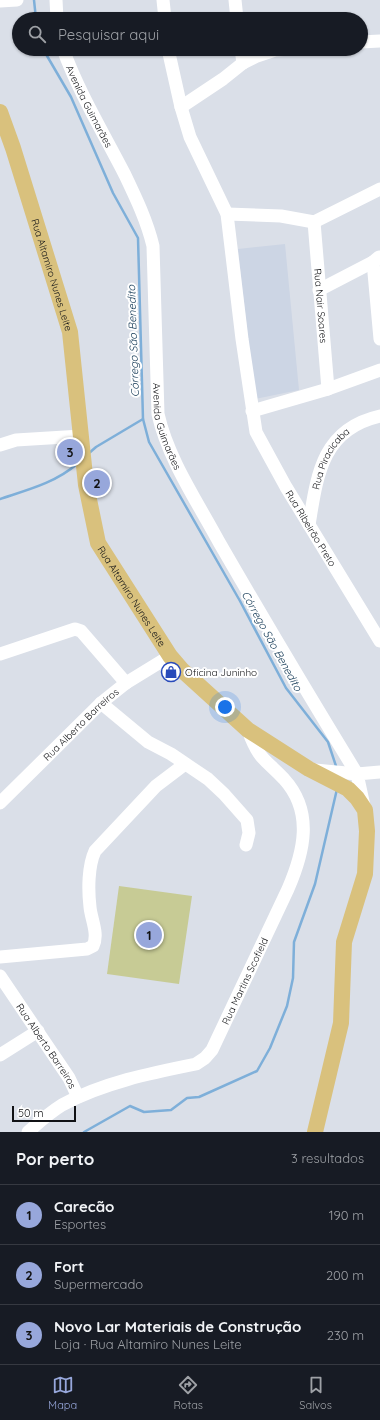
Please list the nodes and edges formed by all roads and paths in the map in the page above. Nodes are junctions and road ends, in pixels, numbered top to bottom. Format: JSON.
{"nodes":[{"id":1,"x":17,"y":0,"type":"edge"},
{"id":2,"x":56,"y":0,"type":"edge"},
{"id":3,"x":163,"y":0,"type":"edge"},
{"id":4,"x":235,"y":0,"type":"edge"},
{"id":5,"x":0,"y":1,"type":"edge"},
{"id":6,"x":57,"y":12,"type":"edge"},
{"id":7,"x":164,"y":12,"type":"edge"},
{"id":8,"x":236,"y":12,"type":"edge"},
{"id":9,"x":380,"y":41,"type":"edge"},
{"id":10,"x":368,"y":42,"type":"edge"},
{"id":11,"x":66,"y":56,"type":"edge"},
{"id":12,"x":170,"y":56,"type":"edge"},
{"id":13,"x":242,"y":56,"type":"edge"},
{"id":14,"x":257,"y":56,"type":"edge"},
{"id":15,"x":243,"y":63,"type":"junction"},
{"id":16,"x":181,"y":107,"type":"junction"},
{"id":17,"x":0,"y":112,"type":"edge"},
{"id":18,"x":380,"y":189,"type":"edge"},
{"id":19,"x":227,"y":214,"type":"junction"},
{"id":20,"x":314,"y":222,"type":"junction"},
{"id":21,"x":377,"y":259,"type":"edge"},
{"id":22,"x":319,"y":290,"type":"junction"},
{"id":23,"x":380,"y":339,"type":"edge"},
{"id":24,"x":380,"y":370,"type":"edge"},
{"id":25,"x":328,"y":388,"type":"junction"},
{"id":26,"x":252,"y":411,"type":"junction"},
{"id":27,"x":380,"y":416,"type":"edge"},
{"id":28,"x":0,"y":445,"type":"edge"},
{"id":29,"x":82,"y":450,"type":"junction"},
{"id":30,"x":309,"y":525,"type":"junction"},
{"id":31,"x":380,"y":641,"type":"edge"},
{"id":32,"x":0,"y":654,"type":"edge"},
{"id":33,"x":170,"y":656,"type":"junction"},
{"id":34,"x":126,"y":683,"type":"junction"},
{"id":35,"x":101,"y":703,"type":"junction"},
{"id":36,"x":248,"y":730,"type":"junction"},
{"id":37,"x":185,"y":764,"type":"junction"},
{"id":38,"x":380,"y":772,"type":"edge"},
{"id":39,"x":346,"y":779,"type":"junction"},
{"id":40,"x":0,"y":803,"type":"edge"},
{"id":41,"x":246,"y":845,"type":"dead end"},
{"id":42,"x":0,"y":957,"type":"edge"},
{"id":43,"x":0,"y":976,"type":"edge"},
{"id":44,"x":38,"y":1031,"type":"junction"},
{"id":45,"x":0,"y":1055,"type":"edge"},
{"id":46,"x":78,"y":1097,"type":"junction"},
{"id":47,"x":28,"y":1132,"type":"edge"},
{"id":48,"x":315,"y":1132,"type":"edge"}],
"edges":[{"from":1,"to":5,"type":"street"},
{"from":2,"to":6,"type":"street"},
{"from":3,"to":7,"type":"street"},
{"from":4,"to":8,"type":"street"},
{"from":9,"to":10,"type":"street"},
{"from":11,"to":39,"type":"street","name":"Avenida Guimarães"},
{"from":12,"to":16,"type":"street","name":"Rua Ribeirão Preto"},
{"from":13,"to":15,"type":"street"},
{"from":14,"to":15,"type":"street"},
{"from":15,"to":16,"type":"street"},
{"from":16,"to":19,"type":"street","name":"Rua Ribeirão Preto"},
{"from":17,"to":29,"type":"main road","name":"Rua Altamiro Nunes Leite"},
{"from":18,"to":20,"type":"street"},
{"from":19,"to":20,"type":"street"},
{"from":19,"to":26,"type":"street","name":"Rua Ribeirão Preto"},
{"from":20,"to":22,"type":"street","name":"Rua Nair Soares"},
{"from":21,"to":22,"type":"street"},
{"from":21,"to":23,"type":"street"},
{"from":22,"to":25,"type":"street","name":"Rua Nair Soares"},
{"from":24,"to":25,"type":"street"},
{"from":25,"to":26,"type":"street"},
{"from":26,"to":30,"type":"street","name":"Rua Ribeirão Preto"},
{"from":27,"to":30,"type":"street","name":"Rua Piracicaba"},
{"from":28,"to":29,"type":"street"},
{"from":29,"to":33,"type":"main road","name":"Rua Altamiro Nunes Leite"},
{"from":30,"to":31,"type":"street","name":"Rua Ribeirão Preto"},
{"from":32,"to":34,"type":"street"},
{"from":33,"to":34,"type":"street","name":"Rua Alberto Barreiros"},
{"from":33,"to":36,"type":"main road","name":"Rua Altamiro Nunes Leite"},
{"from":34,"to":35,"type":"street","name":"Rua Alberto Barreiros"},
{"from":35,"to":37,"type":"street"},
{"from":35,"to":40,"type":"street","name":"Rua Alberto Barreiros"},
{"from":36,"to":39,"type":"main road","name":"Rua Altamiro Nunes Leite"},
{"from":36,"to":46,"type":"street","name":"Rua Martins Scofield"},
{"from":37,"to":41,"type":"street"},
{"from":37,"to":42,"type":"street"},
{"from":38,"to":39,"type":"street"},
{"from":39,"to":48,"type":"main road","name":"Rua Altamiro Nunes Leite"},
{"from":43,"to":44,"type":"street","name":"Rua Alberto Barreiros"},
{"from":44,"to":45,"type":"street"},
{"from":44,"to":46,"type":"street","name":"Rua Alberto Barreiros"},
{"from":46,"to":47,"type":"street","name":"Rua Martins Scofield"}]}
